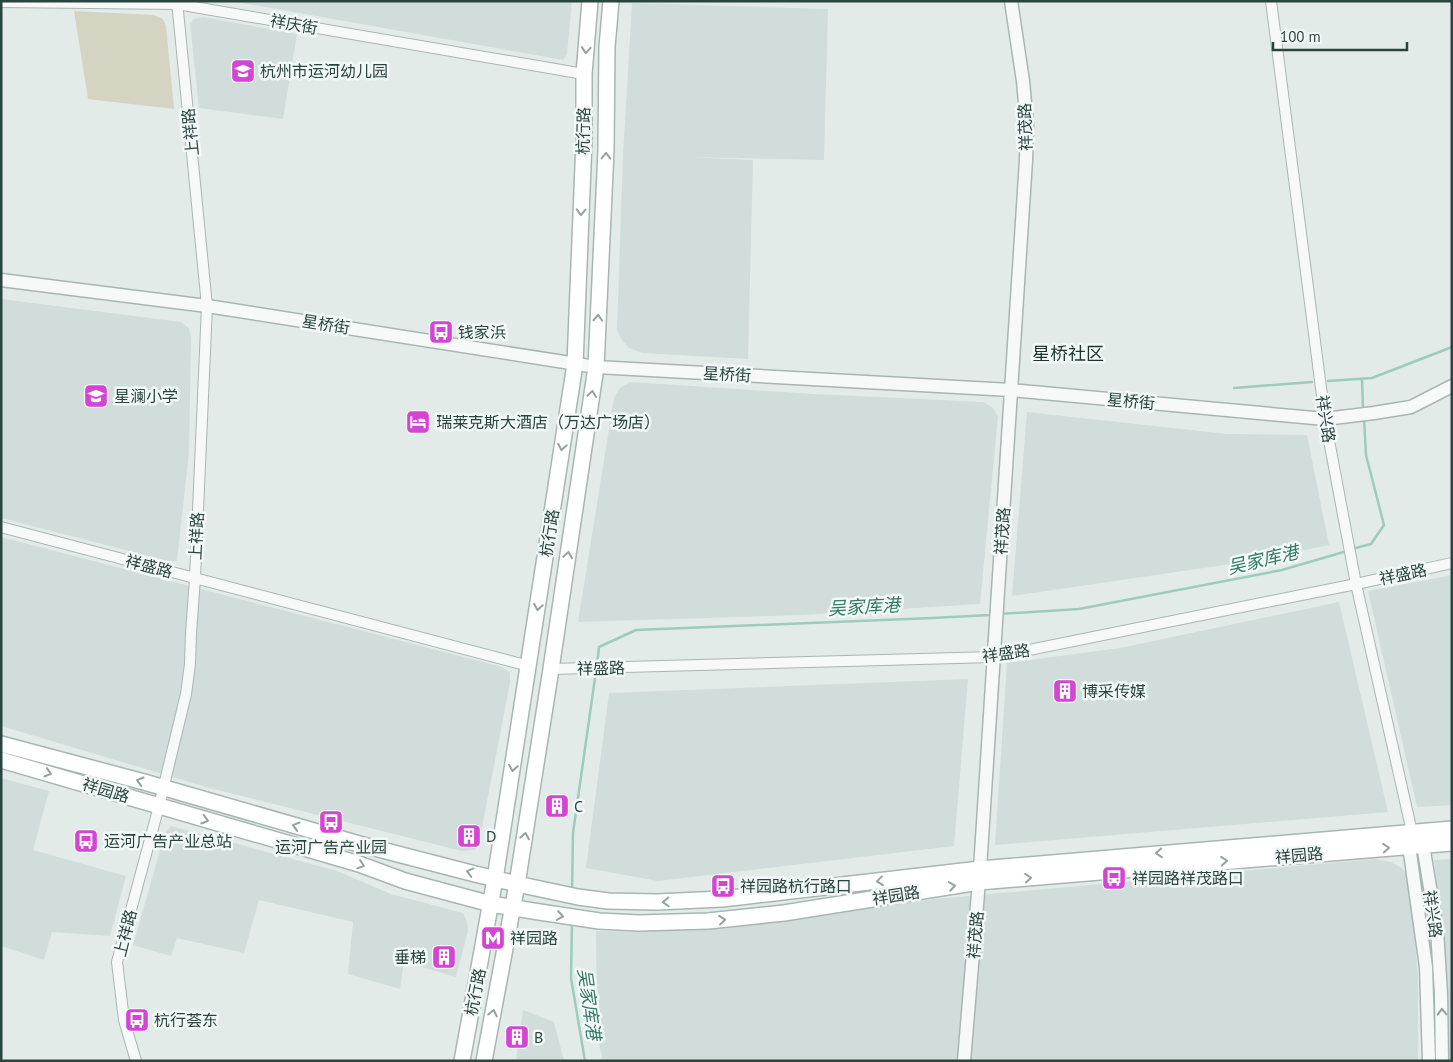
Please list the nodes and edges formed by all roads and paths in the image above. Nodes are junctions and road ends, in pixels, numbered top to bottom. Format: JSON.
{"nodes":[{"id":1,"x":590,"y":1,"type":"edge"},
{"id":2,"x":611,"y":1,"type":"edge"},
{"id":3,"x":1011,"y":1,"type":"edge"},
{"id":4,"x":1271,"y":1,"type":"edge"},
{"id":5,"x":1,"y":2,"type":"edge"},
{"id":6,"x":177,"y":3,"type":"edge"},
{"id":7,"x":584,"y":74,"type":"junction"},
{"id":8,"x":1,"y":280,"type":"edge"},
{"id":9,"x":207,"y":306,"type":"junction"},
{"id":10,"x":575,"y":364,"type":"junction"},
{"id":11,"x":596,"y":367,"type":"junction"},
{"id":12,"x":1452,"y":386,"type":"edge"},
{"id":13,"x":1011,"y":390,"type":"junction"},
{"id":14,"x":1325,"y":419,"type":"junction"},
{"id":15,"x":1,"y":527,"type":"edge"},
{"id":16,"x":1452,"y":563,"type":"edge"},
{"id":17,"x":194,"y":578,"type":"junction"},
{"id":18,"x":1356,"y":584,"type":"junction"},
{"id":19,"x":994,"y":657,"type":"junction"},
{"id":20,"x":529,"y":666,"type":"junction"},
{"id":21,"x":551,"y":669,"type":"junction"},
{"id":22,"x":1,"y":744,"type":"edge"},
{"id":23,"x":1,"y":760,"type":"edge"},
{"id":24,"x":163,"y":788,"type":"junction"},
{"id":25,"x":158,"y":806,"type":"junction"},
{"id":26,"x":1452,"y":829,"type":"edge"},
{"id":27,"x":1415,"y":841,"type":"junction"},
{"id":28,"x":1452,"y":843,"type":"edge"},
{"id":29,"x":980,"y":875,"type":"junction"},
{"id":30,"x":495,"y":879,"type":"junction"},
{"id":31,"x":517,"y":884,"type":"junction"},
{"id":32,"x":491,"y":904,"type":"junction"},
{"id":33,"x":512,"y":908,"type":"junction"},
{"id":34,"x":136,"y":1061,"type":"edge"},
{"id":35,"x":462,"y":1061,"type":"edge"},
{"id":36,"x":484,"y":1061,"type":"edge"},
{"id":37,"x":964,"y":1061,"type":"edge"},
{"id":38,"x":1429,"y":1061,"type":"edge"},
{"id":39,"x":1442,"y":1061,"type":"edge"}],
"edges":[{"from":1,"to":7,"type":"main road","name":"杭行路","one_way":true},
{"from":11,"to":2,"type":"main road","name":"杭行路","one_way":true},
{"from":3,"to":13,"type":"street","name":"祥茂路"},
{"from":4,"to":14,"type":"street","name":"祥兴路"},
{"from":5,"to":6,"type":"street","name":"祥庆街"},
{"from":6,"to":7,"type":"street","name":"祥庆街"},
{"from":6,"to":9,"type":"street","name":"上祥路"},
{"from":7,"to":10,"type":"main road","name":"杭行路","one_way":true},
{"from":8,"to":9,"type":"street","name":"星桥街"},
{"from":9,"to":10,"type":"street","name":"星桥街"},
{"from":9,"to":17,"type":"street","name":"上祥路"},
{"from":10,"to":11,"type":"street","name":"星桥街"},
{"from":10,"to":20,"type":"main road","name":"杭行路","one_way":true},
{"from":11,"to":13,"type":"street","name":"星桥街"},
{"from":21,"to":11,"type":"main road","name":"杭行路","one_way":true},
{"from":12,"to":14,"type":"street","name":"星桥街"},
{"from":13,"to":14,"type":"street","name":"星桥街"},
{"from":13,"to":19,"type":"street","name":"祥茂路"},
{"from":14,"to":18,"type":"street","name":"祥兴路"},
{"from":15,"to":17,"type":"street","name":"祥盛路"},
{"from":16,"to":18,"type":"street","name":"祥盛路"},
{"from":17,"to":20,"type":"street","name":"祥盛路"},
{"from":17,"to":24,"type":"street","name":"上祥路"},
{"from":18,"to":19,"type":"street","name":"祥盛路"},
{"from":18,"to":27,"type":"street","name":"祥兴路"},
{"from":19,"to":21,"type":"street","name":"祥盛路"},
{"from":19,"to":29,"type":"street","name":"祥茂路"},
{"from":20,"to":30,"type":"main road","name":"杭行路","one_way":true},
{"from":31,"to":21,"type":"main road","name":"杭行路","one_way":true},
{"from":24,"to":22,"type":"main road","name":"祥园路","one_way":true},
{"from":23,"to":25,"type":"main road","name":"祥园路","one_way":true},
{"from":24,"to":25,"type":"street","name":"上祥路"},
{"from":30,"to":24,"type":"main road","name":"祥园路","one_way":true},
{"from":25,"to":32,"type":"main road","name":"祥园路","one_way":true},
{"from":25,"to":34,"type":"street","name":"上祥路"},
{"from":26,"to":27,"type":"main road","name":"祥园路"},
{"from":27,"to":28,"type":"main road","name":"祥园路"},
{"from":27,"to":29,"type":"main road","name":"祥园路"},
{"from":27,"to":38,"type":"street","name":"祥兴路"},
{"from":39,"to":27,"type":"street","name":"祥兴路","one_way":true},
{"from":29,"to":31,"type":"main road","name":"祥园路","one_way":true},
{"from":33,"to":29,"type":"main road","name":"祥园路","one_way":true},
{"from":29,"to":37,"type":"street","name":"祥茂路"},
{"from":30,"to":31,"type":"main road","name":"祥园路"},
{"from":30,"to":32,"type":"main road","name":"杭行路"},
{"from":31,"to":33,"type":"main road","name":"杭行路"},
{"from":32,"to":33,"type":"main road","name":"祥园路"},
{"from":32,"to":35,"type":"main road","name":"杭行路"},
{"from":36,"to":33,"type":"main road","name":"杭行路","one_way":true}]}
